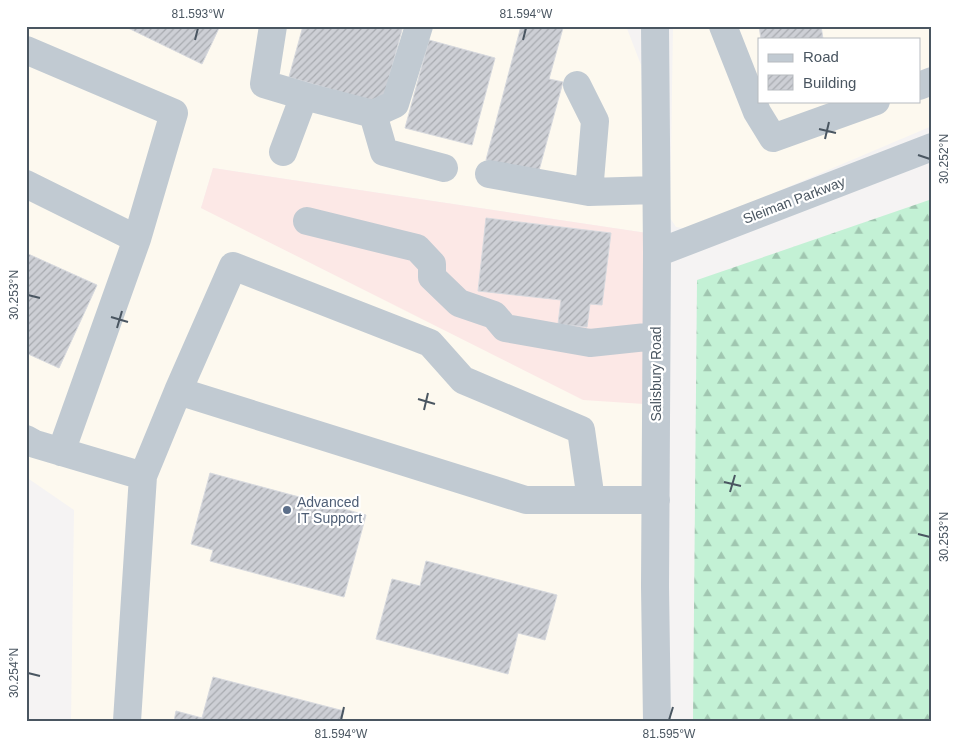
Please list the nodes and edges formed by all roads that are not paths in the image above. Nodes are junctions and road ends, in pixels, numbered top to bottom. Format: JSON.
{"nodes":[{"id":1,"x":273,"y":26,"type":"edge"},
{"id":2,"x":419,"y":26,"type":"edge"},
{"id":3,"x":655,"y":26,"type":"edge"},
{"id":4,"x":723,"y":26,"type":"edge"},
{"id":5,"x":26,"y":50,"type":"edge"},
{"id":6,"x":932,"y":81,"type":"edge"},
{"id":7,"x":577,"y":85,"type":"dead end"},
{"id":8,"x":920,"y":86,"type":"edge"},
{"id":9,"x":304,"y":96,"type":"junction"},
{"id":10,"x":873,"y":102,"type":"edge"},
{"id":11,"x":373,"y":114,"type":"junction"},
{"id":12,"x":932,"y":147,"type":"edge"},
{"id":13,"x":282,"y":152,"type":"dead end"},
{"id":14,"x":444,"y":168,"type":"dead end"},
{"id":15,"x":489,"y":174,"type":"dead end"},
{"id":16,"x":26,"y":184,"type":"edge"},
{"id":17,"x":656,"y":190,"type":"junction"},
{"id":18,"x":589,"y":192,"type":"junction"},
{"id":19,"x":307,"y":222,"type":"dead end"},
{"id":20,"x":137,"y":240,"type":"junction"},
{"id":21,"x":657,"y":253,"type":"junction"},
{"id":22,"x":656,"y":336,"type":"junction"},
{"id":23,"x":178,"y":391,"type":"junction"},
{"id":24,"x":26,"y":439,"type":"edge"},
{"id":25,"x":61,"y":452,"type":"junction"},
{"id":26,"x":143,"y":476,"type":"junction"},
{"id":27,"x":591,"y":500,"type":"junction"},
{"id":28,"x":656,"y":500,"type":"junction"},
{"id":29,"x":127,"y":721,"type":"edge"},
{"id":30,"x":657,"y":721,"type":"edge"}],
"edges":[{"from":1,"to":9,"type":"street"},
{"from":2,"to":11,"type":"street"},
{"from":3,"to":17,"type":"street","name":"Salisbury Road"},
{"from":4,"to":10,"type":"street"},
{"from":5,"to":20,"type":"street"},
{"from":6,"to":8,"type":"street"},
{"from":7,"to":18,"type":"street"},
{"from":9,"to":11,"type":"street"},
{"from":9,"to":13,"type":"street"},
{"from":11,"to":14,"type":"street"},
{"from":12,"to":21,"type":"street","name":"Sleiman Parkway"},
{"from":15,"to":18,"type":"street"},
{"from":16,"to":20,"type":"street"},
{"from":17,"to":18,"type":"street"},
{"from":17,"to":21,"type":"street","name":"Salisbury Road"},
{"from":19,"to":22,"type":"street"},
{"from":20,"to":25,"type":"street"},
{"from":21,"to":22,"type":"street","name":"Salisbury Road"},
{"from":22,"to":28,"type":"street","name":"Salisbury Road"},
{"from":23,"to":26,"type":"street"},
{"from":23,"to":27,"type":"street"},
{"from":23,"to":27,"type":"street"},
{"from":24,"to":25,"type":"street"},
{"from":25,"to":26,"type":"street"},
{"from":26,"to":29,"type":"street"},
{"from":27,"to":28,"type":"street"},
{"from":28,"to":30,"type":"street","name":"Salisbury Road"}]}
